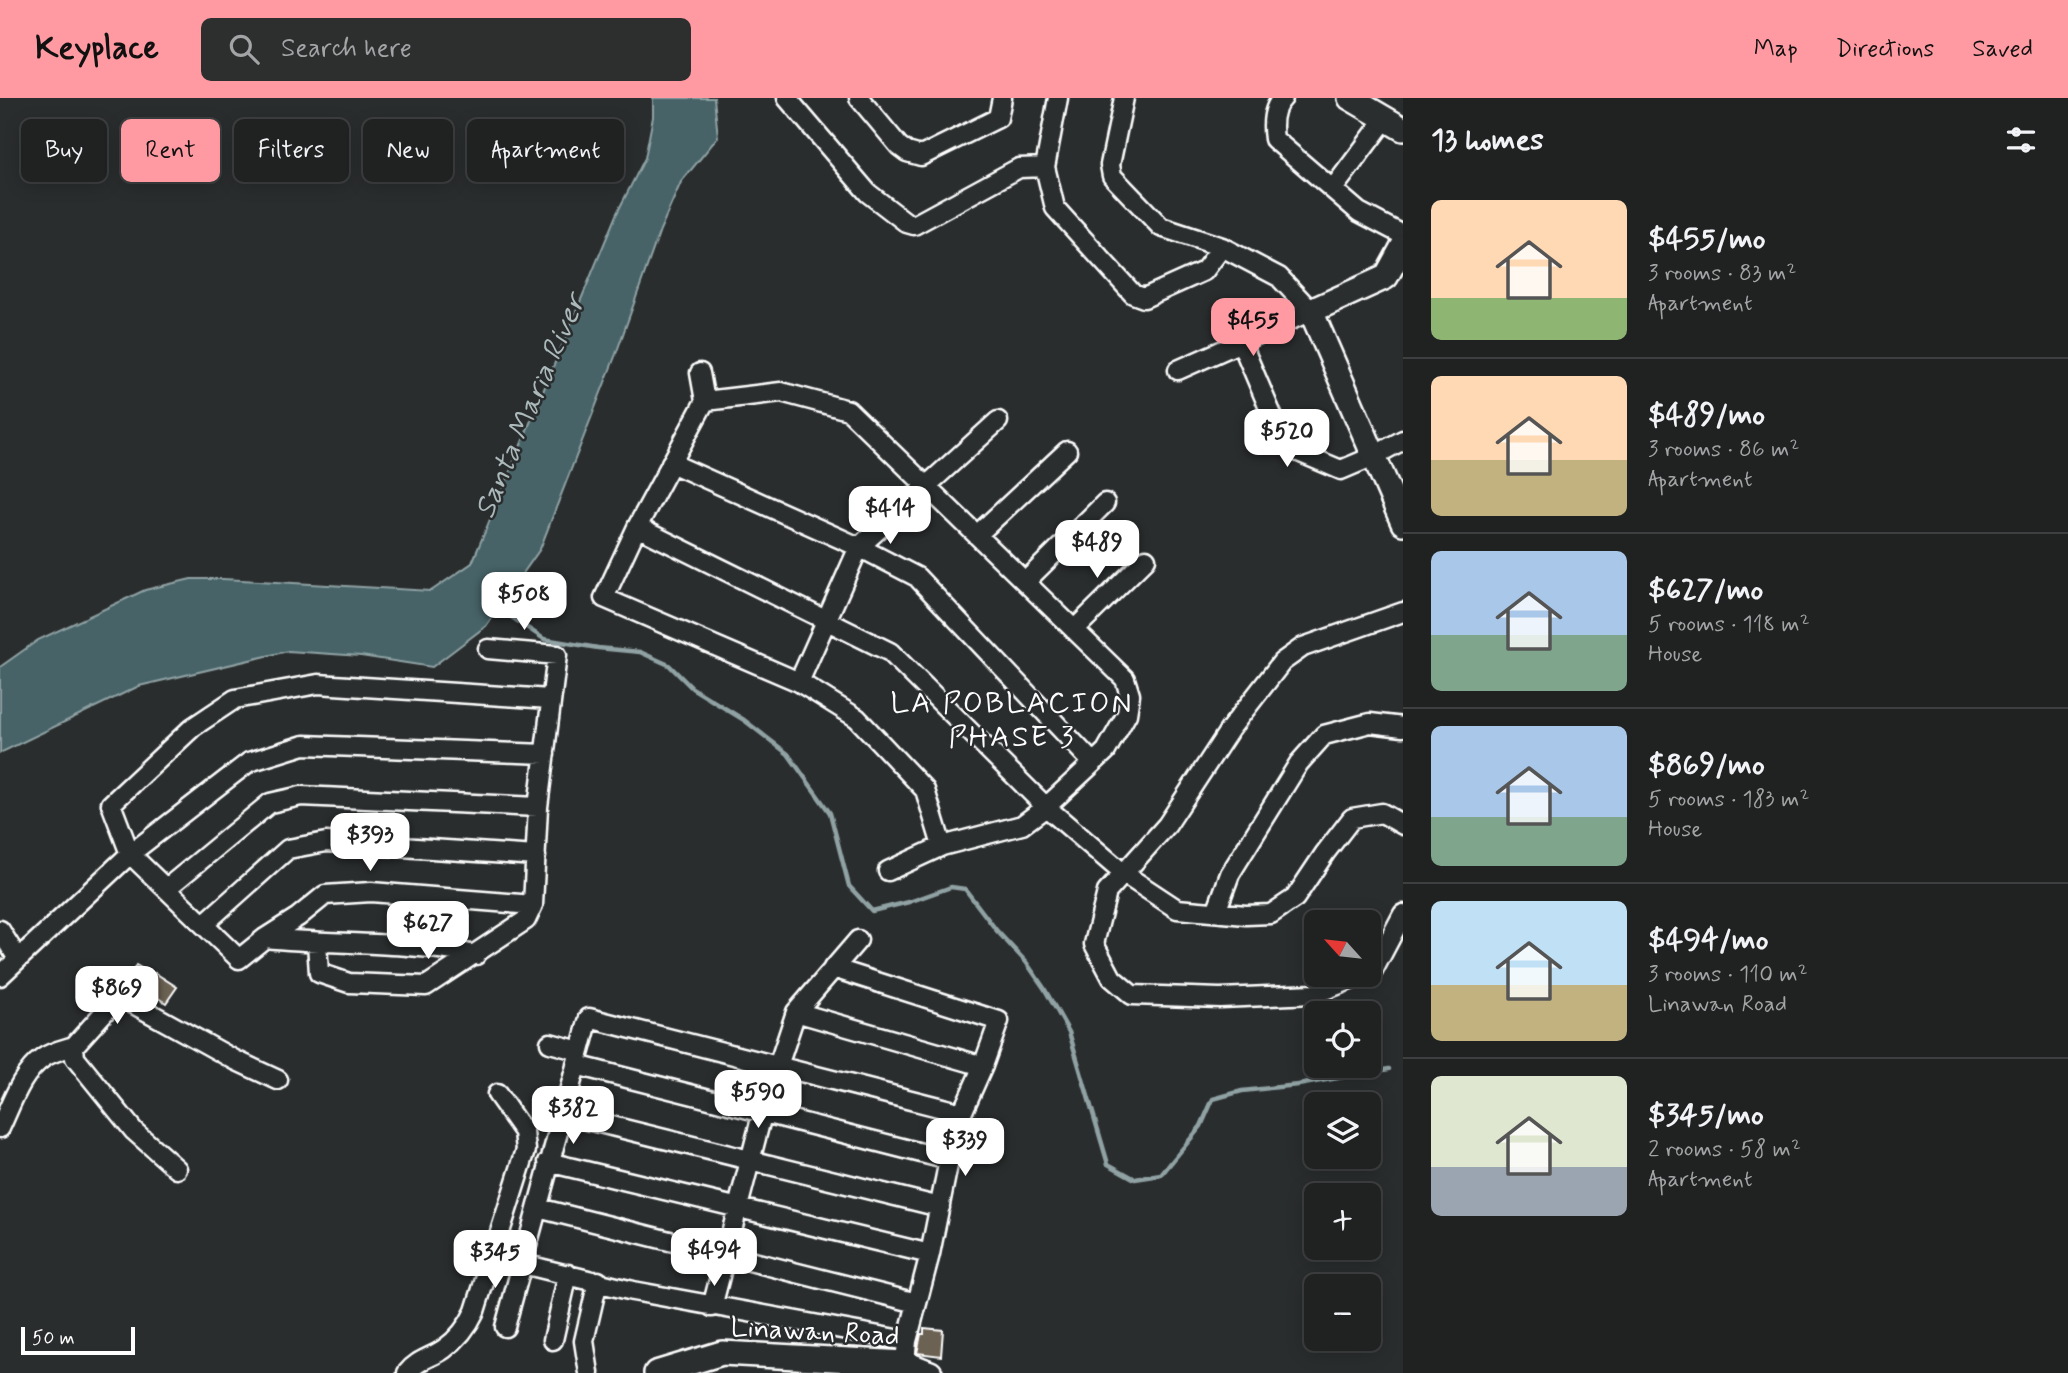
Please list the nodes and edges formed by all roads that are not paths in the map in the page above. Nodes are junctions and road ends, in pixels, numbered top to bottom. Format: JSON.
{"nodes":[{"id":1,"x":787,"y":98,"type":"edge"},
{"id":2,"x":859,"y":98,"type":"edge"},
{"id":3,"x":1002,"y":98,"type":"edge"},
{"id":4,"x":1058,"y":98,"type":"edge"},
{"id":5,"x":1124,"y":98,"type":"edge"},
{"id":6,"x":1283,"y":98,"type":"edge"},
{"id":7,"x":1350,"y":98,"type":"edge"},
{"id":8,"x":1394,"y":124,"type":"edge"},
{"id":9,"x":1045,"y":167,"type":"junction"},
{"id":10,"x":1333,"y":190,"type":"junction"},
{"id":11,"x":1403,"y":235,"type":"edge"},
{"id":12,"x":1403,"y":246,"type":"edge"},
{"id":13,"x":1222,"y":247,"type":"junction"},
{"id":14,"x":1311,"y":312,"type":"junction"},
{"id":15,"x":1241,"y":342,"type":"junction"},
{"id":16,"x":1178,"y":370,"type":"dead end"},
{"id":17,"x":700,"y":373,"type":"dead end"},
{"id":18,"x":705,"y":401,"type":"junction"},
{"id":19,"x":998,"y":421,"type":"dead end"},
{"id":20,"x":1403,"y":440,"type":"edge"},
{"id":21,"x":1067,"y":451,"type":"dead end"},
{"id":22,"x":1374,"y":456,"type":"junction"},
{"id":23,"x":671,"y":463,"type":"junction"},
{"id":24,"x":926,"y":487,"type":"junction"},
{"id":25,"x":1105,"y":503,"type":"dead end"},
{"id":26,"x":1403,"y":523,"type":"edge"},
{"id":27,"x":637,"y":527,"type":"junction"},
{"id":28,"x":977,"y":535,"type":"junction"},
{"id":29,"x":859,"y":547,"type":"junction"},
{"id":30,"x":1146,"y":559,"type":"dead end"},
{"id":31,"x":1025,"y":582,"type":"junction"},
{"id":32,"x":1403,"y":612,"type":"edge"},
{"id":33,"x":828,"y":620,"type":"junction"},
{"id":34,"x":1074,"y":630,"type":"junction"},
{"id":35,"x":488,"y":649,"type":"dead end"},
{"id":36,"x":799,"y":682,"type":"junction"},
{"id":37,"x":550,"y":699,"type":"junction"},
{"id":38,"x":1403,"y":727,"type":"edge"},
{"id":39,"x":545,"y":754,"type":"junction"},
{"id":40,"x":1093,"y":763,"type":"junction"},
{"id":41,"x":538,"y":807,"type":"junction"},
{"id":42,"x":1046,"y":807,"type":"junction"},
{"id":43,"x":1403,"y":825,"type":"edge"},
{"id":44,"x":942,"y":846,"type":"junction"},
{"id":45,"x":130,"y":854,"type":"junction"},
{"id":46,"x":536,"y":856,"type":"junction"},
{"id":47,"x":888,"y":872,"type":"dead end"},
{"id":48,"x":1124,"y":874,"type":"junction"},
{"id":49,"x":167,"y":888,"type":"junction"},
{"id":50,"x":533,"y":905,"type":"junction"},
{"id":51,"x":1216,"y":912,"type":"junction"},
{"id":52,"x":1403,"y":914,"type":"edge"},
{"id":53,"x":204,"y":924,"type":"junction"},
{"id":54,"x":0,"y":930,"type":"edge"},
{"id":55,"x":265,"y":938,"type":"junction"},
{"id":56,"x":858,"y":940,"type":"dead end"},
{"id":57,"x":317,"y":943,"type":"junction"},
{"id":58,"x":476,"y":955,"type":"junction"},
{"id":59,"x":1381,"y":956,"type":"edge"},
{"id":60,"x":18,"y":959,"type":"junction"},
{"id":61,"x":833,"y":968,"type":"junction"},
{"id":62,"x":0,"y":976,"type":"edge"},
{"id":63,"x":1332,"y":987,"type":"edge"},
{"id":64,"x":796,"y":1012,"type":"junction"},
{"id":65,"x":550,"y":1043,"type":"dead end"},
{"id":66,"x":74,"y":1046,"type":"junction"},
{"id":67,"x":578,"y":1058,"type":"junction"},
{"id":68,"x":777,"y":1065,"type":"junction"},
{"id":69,"x":984,"y":1066,"type":"junction"},
{"id":70,"x":278,"y":1080,"type":"dead end"},
{"id":71,"x":497,"y":1094,"type":"dead end"},
{"id":72,"x":763,"y":1111,"type":"junction"},
{"id":73,"x":962,"y":1113,"type":"junction"},
{"id":74,"x":563,"y":1114,"type":"junction"},
{"id":75,"x":0,"y":1128,"type":"edge"},
{"id":76,"x":949,"y":1160,"type":"junction"},
{"id":77,"x":749,"y":1161,"type":"junction"},
{"id":78,"x":548,"y":1162,"type":"junction"},
{"id":79,"x":177,"y":1169,"type":"dead end"},
{"id":80,"x":940,"y":1207,"type":"junction"},
{"id":81,"x":538,"y":1208,"type":"junction"},
{"id":82,"x":737,"y":1208,"type":"junction"},
{"id":83,"x":930,"y":1254,"type":"junction"},
{"id":84,"x":724,"y":1256,"type":"junction"},
{"id":85,"x":523,"y":1264,"type":"junction"},
{"id":86,"x":568,"y":1274,"type":"junction"},
{"id":87,"x":598,"y":1281,"type":"junction"},
{"id":88,"x":917,"y":1303,"type":"junction"},
{"id":89,"x":712,"y":1307,"type":"junction"},
{"id":90,"x":505,"y":1327,"type":"dead end"},
{"id":91,"x":553,"y":1340,"type":"dead end"},
{"id":92,"x":906,"y":1352,"type":"junction"},
{"id":93,"x":408,"y":1373,"type":"edge"},
{"id":94,"x":589,"y":1373,"type":"edge"},
{"id":95,"x":656,"y":1373,"type":"edge"},
{"id":96,"x":930,"y":1373,"type":"edge"}],
"edges":[{"from":1,"to":9,"type":"street"},
{"from":2,"to":3,"type":"street"},
{"from":4,"to":9,"type":"street"},
{"from":5,"to":13,"type":"street"},
{"from":6,"to":10,"type":"street"},
{"from":7,"to":8,"type":"street"},
{"from":8,"to":10,"type":"street"},
{"from":9,"to":13,"type":"street"},
{"from":10,"to":11,"type":"street"},
{"from":12,"to":14,"type":"street"},
{"from":13,"to":14,"type":"street"},
{"from":14,"to":15,"type":"street"},
{"from":14,"to":22,"type":"street"},
{"from":15,"to":16,"type":"street"},
{"from":15,"to":22,"type":"street"},
{"from":17,"to":18,"type":"street"},
{"from":18,"to":23,"type":"street"},
{"from":18,"to":24,"type":"street"},
{"from":19,"to":24,"type":"street"},
{"from":20,"to":22,"type":"street"},
{"from":21,"to":28,"type":"street"},
{"from":22,"to":26,"type":"street"},
{"from":23,"to":27,"type":"street"},
{"from":23,"to":29,"type":"street"},
{"from":24,"to":28,"type":"street"},
{"from":24,"to":29,"type":"street"},
{"from":25,"to":31,"type":"street"},
{"from":27,"to":33,"type":"street"},
{"from":27,"to":36,"type":"street"},
{"from":28,"to":31,"type":"street"},
{"from":29,"to":33,"type":"street"},
{"from":29,"to":40,"type":"street"},
{"from":30,"to":34,"type":"street"},
{"from":31,"to":34,"type":"street"},
{"from":32,"to":48,"type":"street"},
{"from":33,"to":36,"type":"street"},
{"from":33,"to":42,"type":"street"},
{"from":34,"to":40,"type":"street"},
{"from":35,"to":37,"type":"street"},
{"from":36,"to":44,"type":"street"},
{"from":37,"to":39,"type":"street"},
{"from":37,"to":45,"type":"street"},
{"from":38,"to":51,"type":"street"},
{"from":39,"to":41,"type":"street"},
{"from":39,"to":45,"type":"street"},
{"from":40,"to":42,"type":"street"},
{"from":41,"to":46,"type":"street"},
{"from":41,"to":49,"type":"street"},
{"from":42,"to":44,"type":"street"},
{"from":42,"to":48,"type":"street"},
{"from":43,"to":51,"type":"street"},
{"from":44,"to":47,"type":"street"},
{"from":45,"to":49,"type":"street"},
{"from":45,"to":60,"type":"street"},
{"from":46,"to":50,"type":"street"},
{"from":46,"to":53,"type":"street"},
{"from":48,"to":51,"type":"street"},
{"from":48,"to":63,"type":"street"},
{"from":49,"to":53,"type":"street"},
{"from":50,"to":55,"type":"street"},
{"from":50,"to":58,"type":"street"},
{"from":52,"to":59,"type":"street"},
{"from":53,"to":55,"type":"street"},
{"from":54,"to":60,"type":"street"},
{"from":55,"to":57,"type":"street"},
{"from":56,"to":61,"type":"street"},
{"from":57,"to":58,"type":"street"},
{"from":57,"to":58,"type":"street"},
{"from":60,"to":62,"type":"street"},
{"from":61,"to":64,"type":"street"},
{"from":61,"to":69,"type":"street"},
{"from":64,"to":68,"type":"street"},
{"from":64,"to":69,"type":"street"},
{"from":65,"to":67,"type":"street"},
{"from":66,"to":70,"type":"street"},
{"from":66,"to":75,"type":"street"},
{"from":66,"to":79,"type":"street"},
{"from":67,"to":68,"type":"street"},
{"from":67,"to":72,"type":"street"},
{"from":67,"to":74,"type":"street"},
{"from":68,"to":72,"type":"street"},
{"from":68,"to":73,"type":"street"},
{"from":69,"to":73,"type":"street"},
{"from":71,"to":93,"type":"street"},
{"from":72,"to":76,"type":"street"},
{"from":72,"to":77,"type":"street"},
{"from":73,"to":76,"type":"street"},
{"from":74,"to":77,"type":"street"},
{"from":74,"to":78,"type":"street"},
{"from":76,"to":80,"type":"street"},
{"from":77,"to":80,"type":"street"},
{"from":77,"to":82,"type":"street"},
{"from":78,"to":81,"type":"street"},
{"from":78,"to":82,"type":"street"},
{"from":80,"to":83,"type":"street"},
{"from":81,"to":84,"type":"street"},
{"from":81,"to":85,"type":"street"},
{"from":82,"to":83,"type":"street"},
{"from":82,"to":84,"type":"street"},
{"from":83,"to":88,"type":"street"},
{"from":84,"to":88,"type":"street"},
{"from":84,"to":89,"type":"street"},
{"from":85,"to":86,"type":"street"},
{"from":85,"to":90,"type":"street"},
{"from":86,"to":87,"type":"street"},
{"from":86,"to":91,"type":"street"},
{"from":87,"to":89,"type":"street"},
{"from":87,"to":94,"type":"street"},
{"from":88,"to":92,"type":"street"},
{"from":89,"to":92,"type":"street"},
{"from":92,"to":95,"type":"street","name":"Linawan Road"},
{"from":92,"to":96,"type":"street","name":"Linawan Road"}]}
